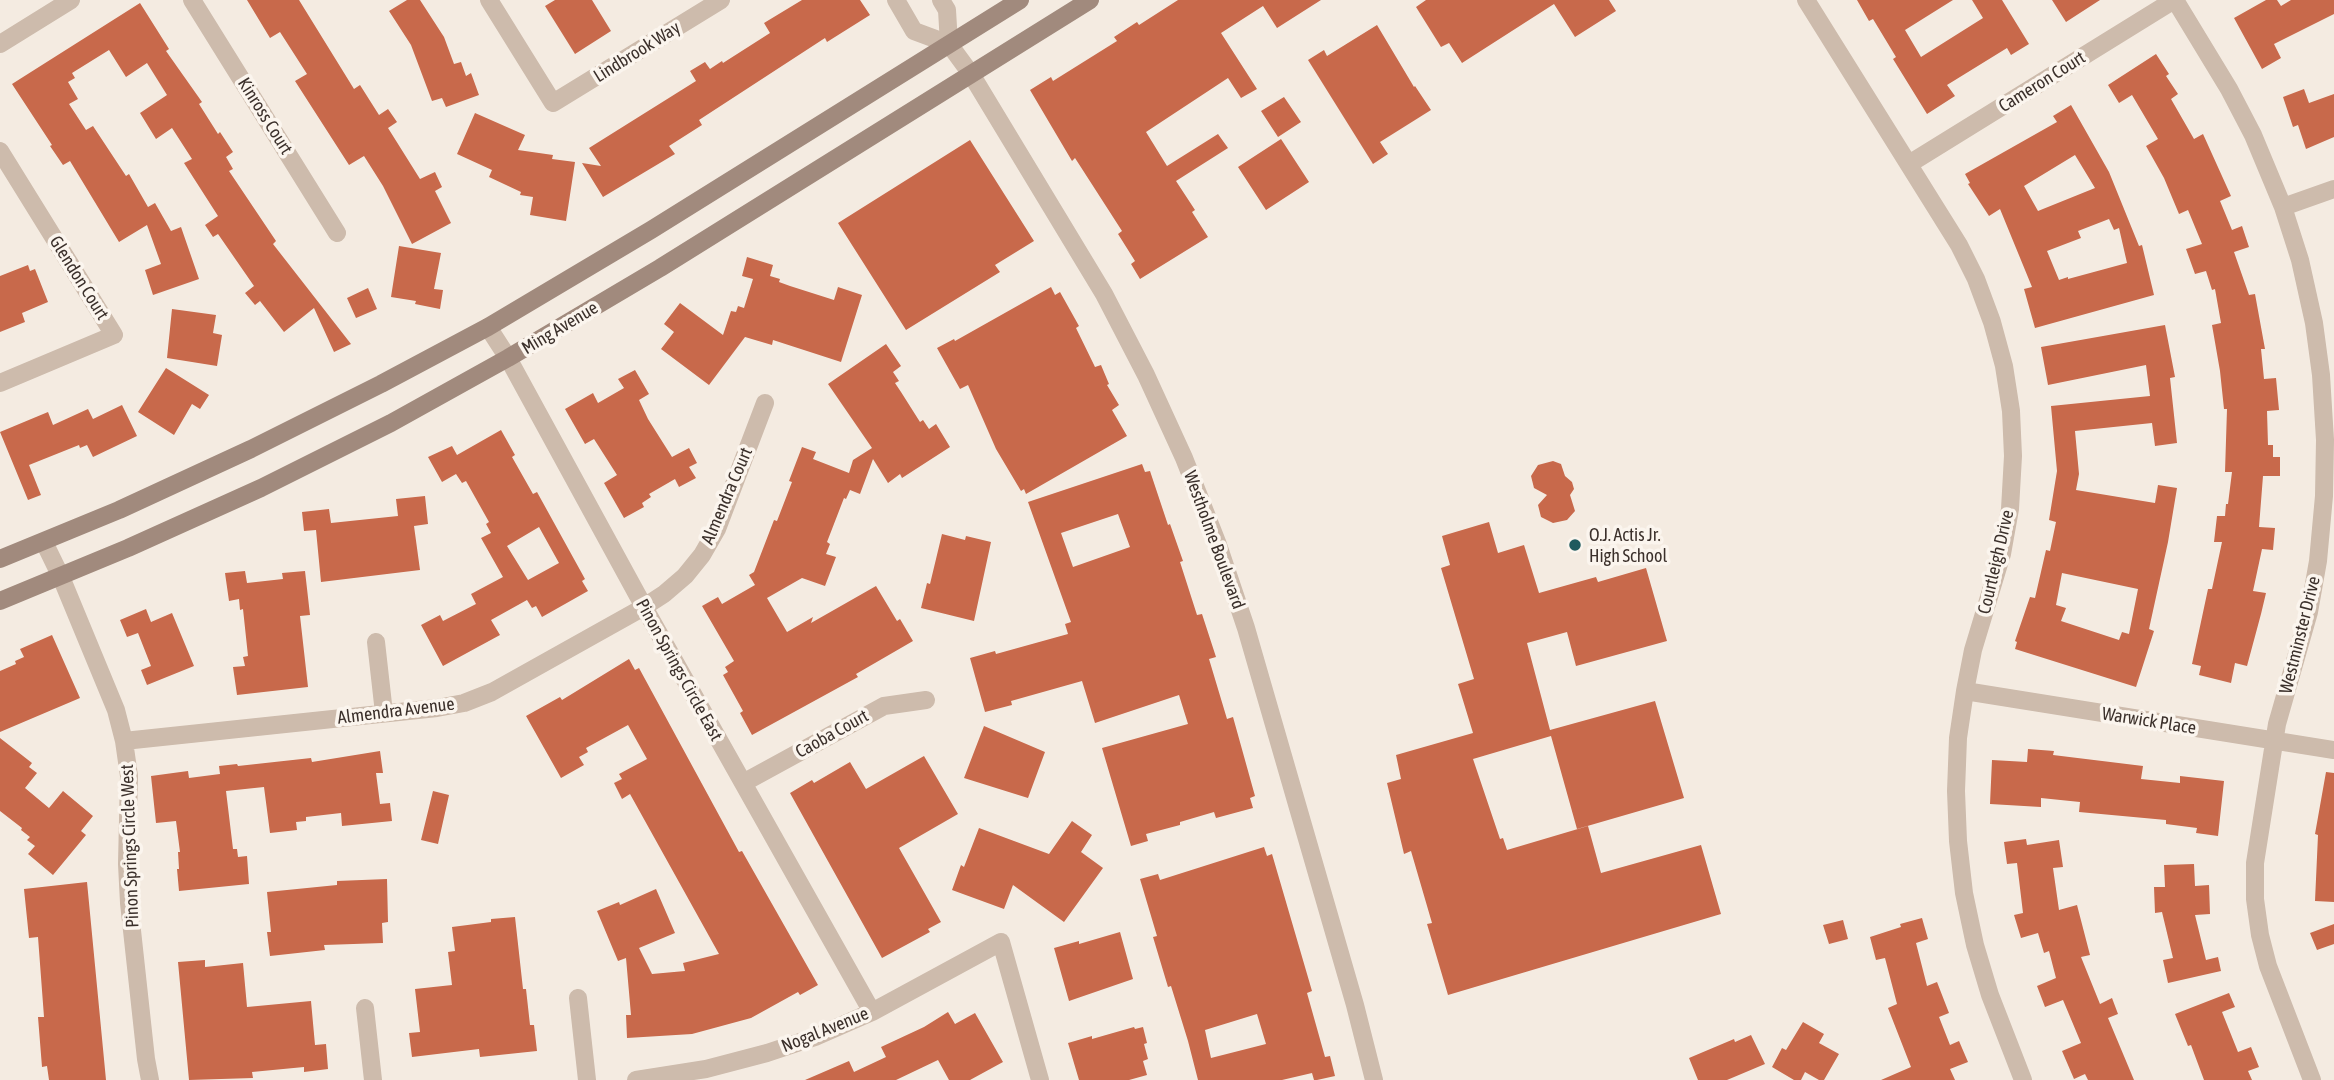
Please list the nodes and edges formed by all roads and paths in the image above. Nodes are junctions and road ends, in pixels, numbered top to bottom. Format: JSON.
{"nodes":[{"id":1,"x":71,"y":0,"type":"edge"},
{"id":2,"x":192,"y":0,"type":"edge"},
{"id":3,"x":489,"y":0,"type":"edge"},
{"id":4,"x":721,"y":0,"type":"edge"},
{"id":5,"x":896,"y":0,"type":"edge"},
{"id":6,"x":940,"y":0,"type":"edge"},
{"id":7,"x":1020,"y":0,"type":"edge"},
{"id":8,"x":1090,"y":0,"type":"edge"},
{"id":9,"x":1806,"y":0,"type":"edge"},
{"id":10,"x":2175,"y":0,"type":"edge"},
{"id":11,"x":0,"y":44,"type":"edge"},
{"id":12,"x":949,"y":44,"type":"junction"},
{"id":13,"x":971,"y":74,"type":"junction"},
{"id":14,"x":0,"y":151,"type":"edge"},
{"id":15,"x":1909,"y":164,"type":"junction"},
{"id":16,"x":2334,"y":189,"type":"edge"},
{"id":17,"x":2283,"y":207,"type":"junction"},
{"id":18,"x":337,"y":233,"type":"dead end"},
{"id":19,"x":488,"y":327,"type":"junction"},
{"id":20,"x":508,"y":358,"type":"junction"},
{"id":21,"x":0,"y":383,"type":"edge"},
{"id":22,"x":765,"y":402,"type":"dead end"},
{"id":23,"x":2330,"y":440,"type":"edge"},
{"id":24,"x":44,"y":542,"type":"junction"},
{"id":25,"x":0,"y":559,"type":"edge"},
{"id":26,"x":61,"y":577,"type":"junction"},
{"id":27,"x":0,"y":601,"type":"edge"},
{"id":28,"x":644,"y":607,"type":"junction"},
{"id":29,"x":376,"y":642,"type":"dead end"},
{"id":30,"x":1965,"y":691,"type":"junction"},
{"id":31,"x":926,"y":700,"type":"dead end"},
{"id":32,"x":384,"y":713,"type":"junction"},
{"id":33,"x":124,"y":741,"type":"junction"},
{"id":34,"x":2274,"y":741,"type":"junction"},
{"id":35,"x":2334,"y":750,"type":"edge"},
{"id":36,"x":743,"y":783,"type":"junction"},
{"id":37,"x":578,"y":998,"type":"dead end"},
{"id":38,"x":366,"y":1008,"type":"dead end"},
{"id":39,"x":872,"y":1012,"type":"junction"},
{"id":40,"x":150,"y":1080,"type":"edge"},
{"id":41,"x":373,"y":1080,"type":"edge"},
{"id":42,"x":587,"y":1080,"type":"edge"},
{"id":43,"x":636,"y":1080,"type":"edge"},
{"id":44,"x":1040,"y":1080,"type":"edge"},
{"id":45,"x":1374,"y":1080,"type":"edge"},
{"id":46,"x":2023,"y":1080,"type":"edge"},
{"id":47,"x":2312,"y":1080,"type":"edge"}],
"edges":[{"from":1,"to":11,"type":"street"},
{"from":2,"to":18,"type":"street","name":"Kinross Court"},
{"from":3,"to":4,"type":"street","name":"Lindbrook Way"},
{"from":5,"to":12,"type":"street"},
{"from":6,"to":12,"type":"street"},
{"from":7,"to":12,"type":"main road"},
{"from":8,"to":13,"type":"main road","name":"Ming Avenue"},
{"from":9,"to":15,"type":"street","name":"Courtleigh Drive"},
{"from":10,"to":15,"type":"street","name":"Cameron Court"},
{"from":10,"to":17,"type":"street","name":"Westminster Drive"},
{"from":12,"to":13,"type":"street","name":"Westholme Boulevard"},
{"from":12,"to":19,"type":"main road"},
{"from":13,"to":20,"type":"main road","name":"Ming Avenue"},
{"from":13,"to":45,"type":"street","name":"Westholme Boulevard"},
{"from":14,"to":21,"type":"street","name":"Glendon Court"},
{"from":15,"to":30,"type":"street","name":"Courtleigh Drive"},
{"from":16,"to":17,"type":"street"},
{"from":17,"to":23,"type":"street","name":"Westminster Drive"},
{"from":19,"to":20,"type":"street","name":"Pinon Springs Circle East"},
{"from":19,"to":24,"type":"main road"},
{"from":20,"to":26,"type":"main road","name":"Ming Avenue"},
{"from":20,"to":28,"type":"street","name":"Pinon Springs Circle East"},
{"from":22,"to":28,"type":"street","name":"Almendra Court"},
{"from":23,"to":34,"type":"street","name":"Westminster Drive"},
{"from":24,"to":25,"type":"main road"},
{"from":24,"to":26,"type":"street","name":"Pinon Springs Circle West"},
{"from":26,"to":27,"type":"main road","name":"Ming Avenue"},
{"from":26,"to":33,"type":"street","name":"Pinon Springs Circle West"},
{"from":28,"to":32,"type":"street","name":"Almendra Avenue"},
{"from":28,"to":36,"type":"street","name":"Pinon Springs Circle East"},
{"from":29,"to":32,"type":"street"},
{"from":30,"to":34,"type":"street","name":"Warwick Place"},
{"from":30,"to":46,"type":"street","name":"Courtleigh Drive"},
{"from":31,"to":36,"type":"street","name":"Caoba Court"},
{"from":32,"to":33,"type":"street","name":"Almendra Avenue"},
{"from":33,"to":40,"type":"street","name":"Pinon Springs Circle West"},
{"from":34,"to":35,"type":"street","name":"Warwick Place"},
{"from":34,"to":47,"type":"street","name":"Westminster Drive"},
{"from":36,"to":39,"type":"street","name":"Pinon Springs Circle East"},
{"from":37,"to":42,"type":"street"},
{"from":38,"to":41,"type":"street"},
{"from":39,"to":43,"type":"street","name":"Nogal Avenue"},
{"from":39,"to":44,"type":"street","name":"Nogal Avenue"}]}
